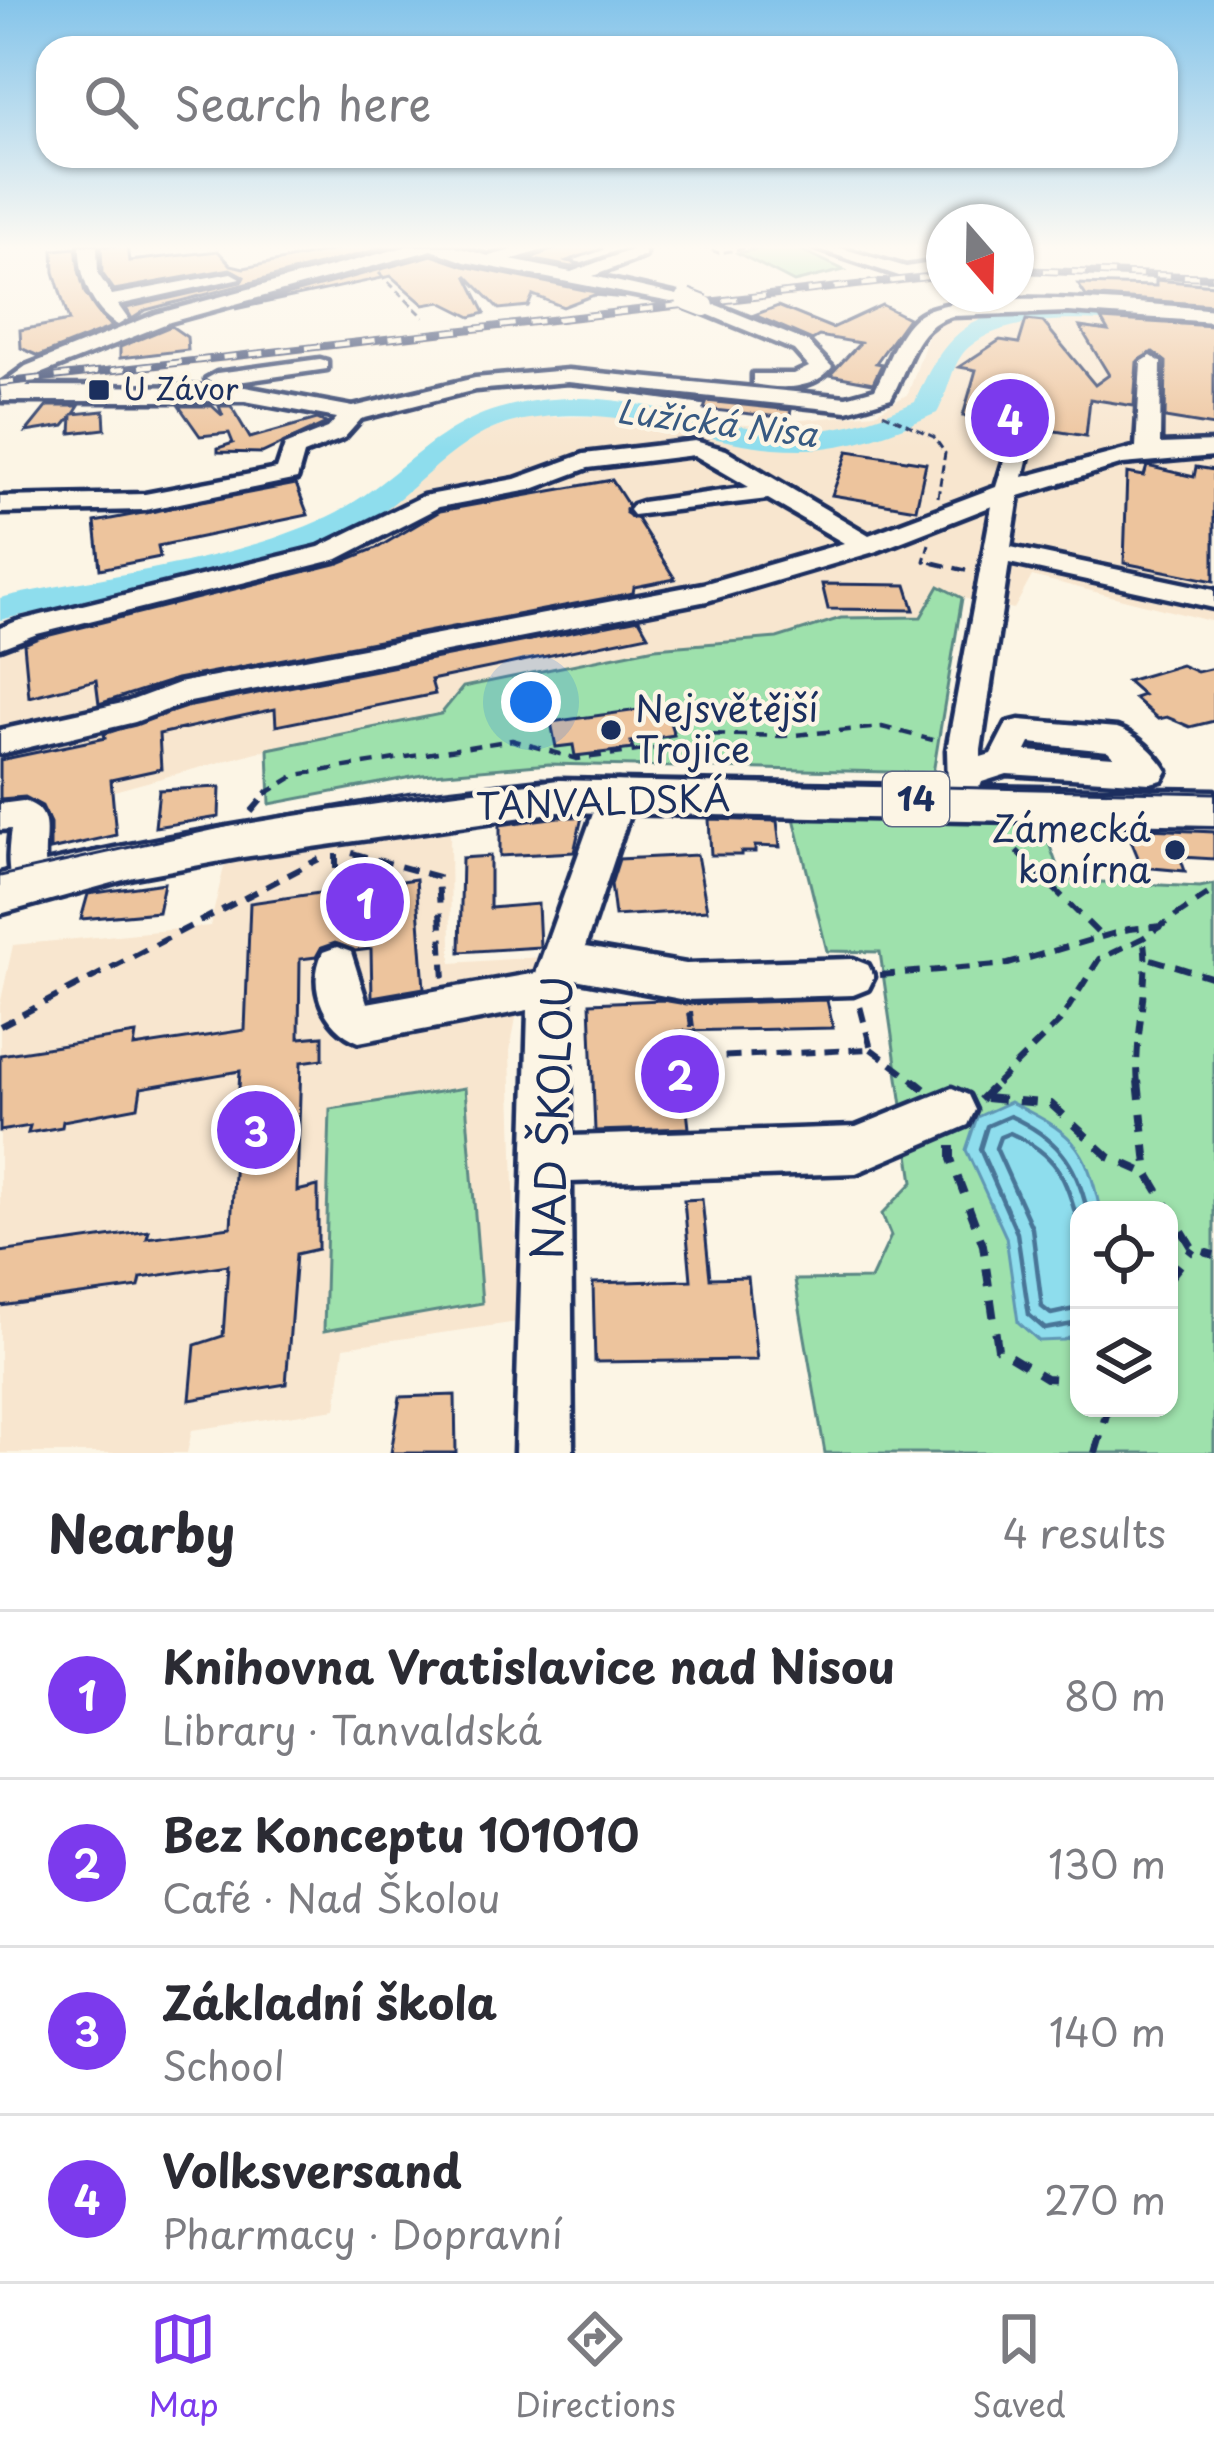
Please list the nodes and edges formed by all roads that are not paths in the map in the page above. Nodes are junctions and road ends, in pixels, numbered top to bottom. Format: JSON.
{"nodes":[{"id":1,"x":113,"y":314,"type":"edge"},
{"id":2,"x":183,"y":314,"type":"edge"},
{"id":3,"x":722,"y":314,"type":"edge"},
{"id":4,"x":933,"y":314,"type":"edge"},
{"id":5,"x":127,"y":332,"type":"junction"},
{"id":6,"x":1151,"y":362,"type":"dead end"},
{"id":7,"x":320,"y":364,"type":"dead end"},
{"id":8,"x":677,"y":387,"type":"junction"},
{"id":9,"x":4,"y":393,"type":"edge"},
{"id":10,"x":163,"y":393,"type":"junction"},
{"id":11,"x":352,"y":414,"type":"junction"},
{"id":12,"x":1020,"y":440,"type":"dead end"},
{"id":13,"x":1214,"y":449,"type":"edge"},
{"id":14,"x":1148,"y":451,"type":"junction"},
{"id":15,"x":772,"y":491,"type":"junction"},
{"id":16,"x":1007,"y":492,"type":"junction"},
{"id":17,"x":0,"y":505,"type":"edge"},
{"id":18,"x":642,"y":510,"type":"dead end"},
{"id":19,"x":867,"y":545,"type":"junction"},
{"id":20,"x":999,"y":553,"type":"junction"},
{"id":21,"x":1214,"y":599,"type":"edge"},
{"id":22,"x":0,"y":639,"type":"edge"},
{"id":23,"x":0,"y":742,"type":"edge"},
{"id":24,"x":1004,"y":762,"type":"dead end"},
{"id":25,"x":965,"y":772,"type":"junction"},
{"id":26,"x":618,"y":794,"type":"junction"},
{"id":27,"x":1214,"y":808,"type":"edge"},
{"id":28,"x":0,"y":818,"type":"edge"},
{"id":29,"x":15,"y":889,"type":"edge"},
{"id":30,"x":337,"y":964,"type":"dead end"},
{"id":31,"x":554,"y":977,"type":"junction"},
{"id":32,"x":853,"y":977,"type":"road end"},
{"id":33,"x":969,"y":1104,"type":"road end"},
{"id":34,"x":548,"y":1160,"type":"junction"},
{"id":35,"x":544,"y":1453,"type":"edge"}],
"edges":[{"from":1,"to":5,"type":"street"},
{"from":2,"to":5,"type":"street"},
{"from":3,"to":8,"type":"street"},
{"from":4,"to":8,"type":"street"},
{"from":5,"to":9,"type":"street"},
{"from":6,"to":14,"type":"street"},
{"from":7,"to":10,"type":"street"},
{"from":8,"to":11,"type":"street"},
{"from":9,"to":10,"type":"street"},
{"from":10,"to":11,"type":"street"},
{"from":11,"to":17,"type":"street"},
{"from":12,"to":16,"type":"street"},
{"from":13,"to":14,"type":"street"},
{"from":14,"to":16,"type":"street"},
{"from":15,"to":18,"type":"street"},
{"from":15,"to":19,"type":"street"},
{"from":15,"to":22,"type":"street"},
{"from":16,"to":19,"type":"street"},
{"from":16,"to":20,"type":"street"},
{"from":19,"to":23,"type":"street"},
{"from":20,"to":21,"type":"street"},
{"from":20,"to":25,"type":"street"},
{"from":24,"to":25,"type":"street"},
{"from":25,"to":26,"type":"main road","name":"TANVALDSKÁ","number":"14"},
{"from":25,"to":27,"type":"main road","name":"TANVALDSKÁ","number":"14"},
{"from":26,"to":29,"type":"main road","name":"TANVALDSKÁ","number":"14"},
{"from":26,"to":31,"type":"street","name":"NAD ŠKOLOU"},
{"from":28,"to":29,"type":"street"},
{"from":30,"to":31,"type":"street"},
{"from":31,"to":32,"type":"street"},
{"from":31,"to":34,"type":"street","name":"NAD ŠKOLOU"},
{"from":33,"to":34,"type":"street"},
{"from":34,"to":35,"type":"street","name":"NAD ŠKOLOU"}]}
